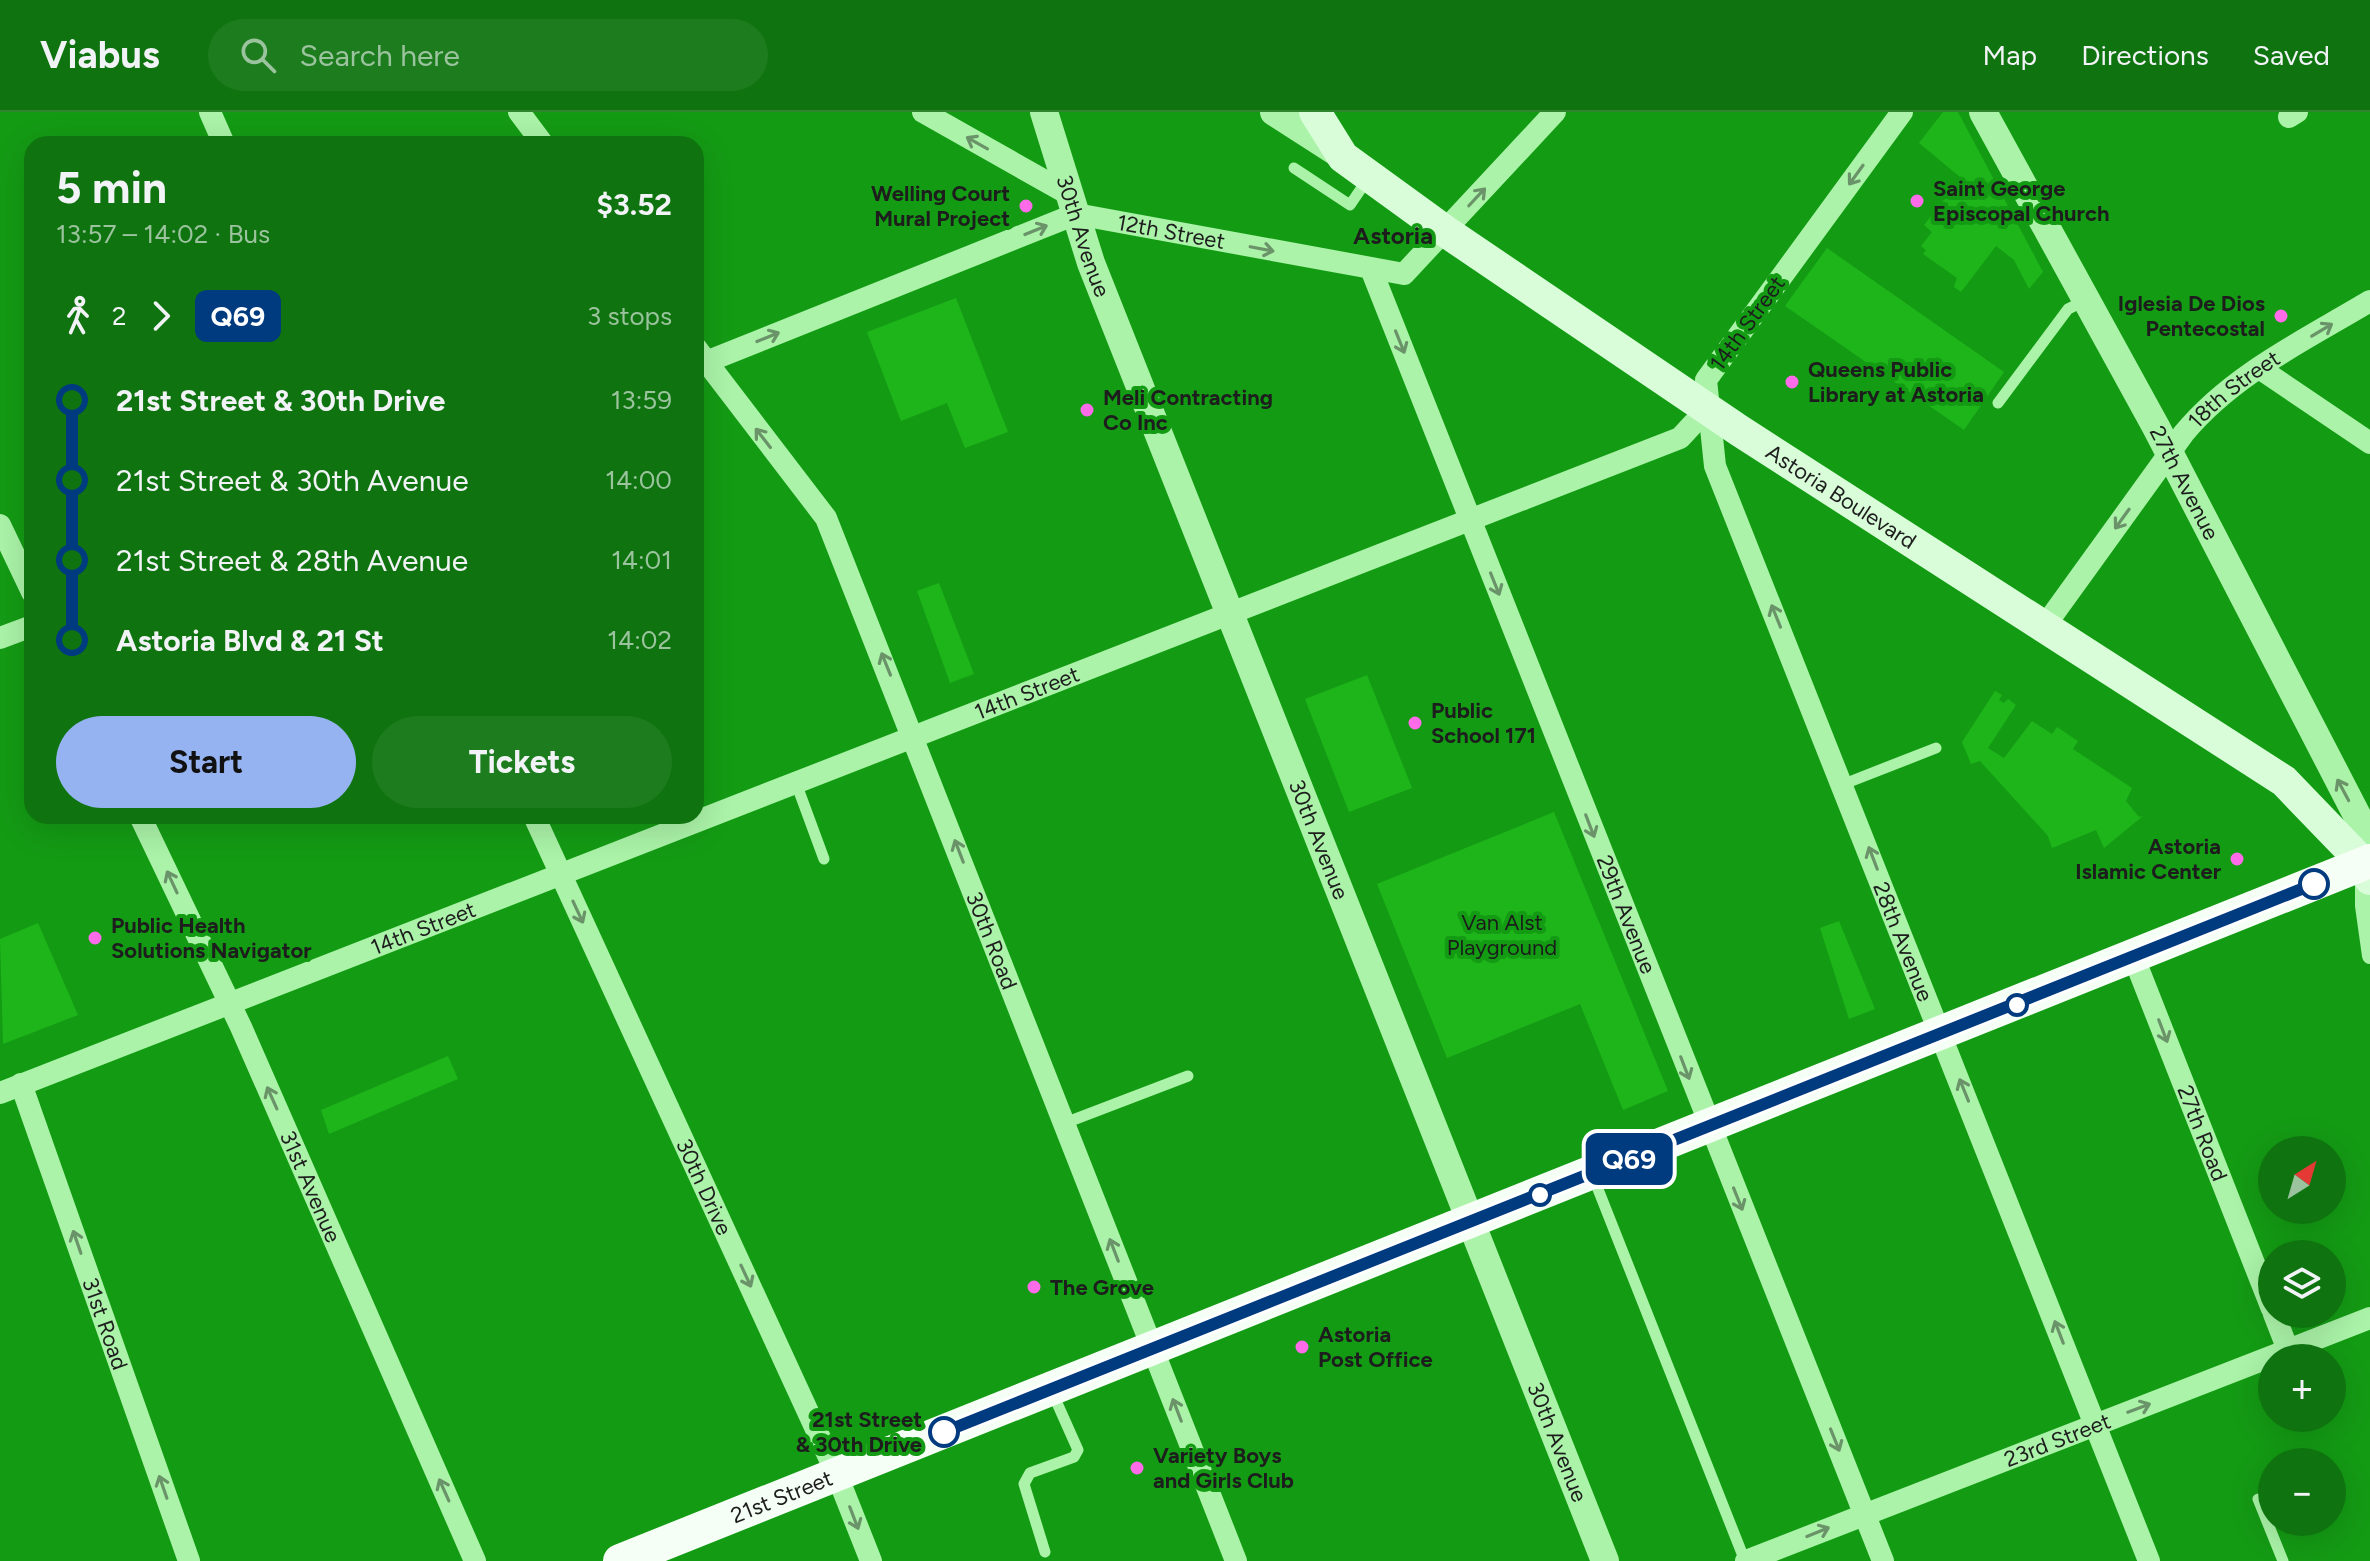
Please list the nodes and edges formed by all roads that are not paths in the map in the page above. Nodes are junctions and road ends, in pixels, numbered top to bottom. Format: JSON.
{"nodes":[{"id":1,"x":210,"y":112,"type":"edge"},
{"id":2,"x":519,"y":112,"type":"edge"},
{"id":3,"x":923,"y":112,"type":"edge"},
{"id":4,"x":1044,"y":112,"type":"edge"},
{"id":5,"x":1274,"y":112,"type":"edge"},
{"id":6,"x":1315,"y":112,"type":"edge"},
{"id":7,"x":1555,"y":112,"type":"edge"},
{"id":8,"x":1902,"y":112,"type":"edge"},
{"id":9,"x":1983,"y":112,"type":"edge"},
{"id":10,"x":220,"y":136,"type":"edge"},
{"id":11,"x":537,"y":136,"type":"edge"},
{"id":12,"x":1343,"y":157,"type":"junction"},
{"id":13,"x":1294,"y":168,"type":"dead end"},
{"id":14,"x":1369,"y":177,"type":"junction"},
{"id":15,"x":1073,"y":204,"type":"junction"},
{"id":16,"x":1445,"y":231,"type":"junction"},
{"id":17,"x":1371,"y":269,"type":"junction"},
{"id":18,"x":2085,"y":301,"type":"junction"},
{"id":19,"x":2370,"y":301,"type":"edge"},
{"id":20,"x":704,"y":357,"type":"edge"},
{"id":21,"x":704,"y":365,"type":"edge"},
{"id":22,"x":2259,"y":368,"type":"junction"},
{"id":23,"x":1998,"y":403,"type":"dead end"},
{"id":24,"x":1707,"y":409,"type":"junction"},
{"id":25,"x":2370,"y":443,"type":"edge"},
{"id":26,"x":2168,"y":456,"type":"junction"},
{"id":27,"x":1470,"y":520,"type":"junction"},
{"id":28,"x":0,"y":525,"type":"edge"},
{"id":29,"x":24,"y":575,"type":"edge"},
{"id":30,"x":1227,"y":615,"type":"junction"},
{"id":31,"x":2044,"y":627,"type":"junction"},
{"id":32,"x":24,"y":629,"type":"edge"},
{"id":33,"x":0,"y":638,"type":"edge"},
{"id":34,"x":915,"y":737,"type":"junction"},
{"id":35,"x":1936,"y":748,"type":"dead end"},
{"id":36,"x":796,"y":783,"type":"junction"},
{"id":37,"x":1844,"y":784,"type":"junction"},
{"id":38,"x":704,"y":819,"type":"edge"},
{"id":39,"x":144,"y":824,"type":"edge"},
{"id":40,"x":538,"y":824,"type":"edge"},
{"id":41,"x":690,"y":824,"type":"edge"},
{"id":42,"x":824,"y":859,"type":"dead end"},
{"id":43,"x":2368,"y":868,"type":"edge"},
{"id":44,"x":561,"y":874,"type":"junction"},
{"id":45,"x":2370,"y":956,"type":"edge"},
{"id":46,"x":2134,"y":958,"type":"junction"},
{"id":47,"x":229,"y":1003,"type":"junction"},
{"id":48,"x":1942,"y":1035,"type":"junction"},
{"id":49,"x":1188,"y":1076,"type":"dead end"},
{"id":50,"x":21,"y":1084,"type":"junction"},
{"id":51,"x":0,"y":1093,"type":"edge"},
{"id":52,"x":1065,"y":1123,"type":"junction"},
{"id":53,"x":1708,"y":1127,"type":"junction"},
{"id":54,"x":1592,"y":1174,"type":"junction"},
{"id":55,"x":1469,"y":1224,"type":"junction"},
{"id":56,"x":2258,"y":1274,"type":"edge"},
{"id":57,"x":2370,"y":1318,"type":"edge"},
{"id":58,"x":2303,"y":1344,"type":"edge"},
{"id":59,"x":1153,"y":1349,"type":"junction"},
{"id":60,"x":2258,"y":1362,"type":"edge"},
{"id":61,"x":1051,"y":1389,"type":"junction"},
{"id":62,"x":2096,"y":1425,"type":"junction"},
{"id":63,"x":837,"y":1475,"type":"junction"},
{"id":64,"x":1864,"y":1513,"type":"junction"},
{"id":65,"x":2273,"y":1536,"type":"edge"},
{"id":66,"x":1045,"y":1552,"type":"dead end"},
{"id":67,"x":189,"y":1561,"type":"edge"},
{"id":68,"x":475,"y":1561,"type":"edge"},
{"id":69,"x":620,"y":1561,"type":"edge"},
{"id":70,"x":871,"y":1561,"type":"edge"},
{"id":71,"x":1236,"y":1561,"type":"edge"},
{"id":72,"x":1605,"y":1561,"type":"edge"},
{"id":73,"x":1745,"y":1561,"type":"edge"},
{"id":74,"x":1883,"y":1561,"type":"edge"},
{"id":75,"x":2149,"y":1561,"type":"edge"},
{"id":76,"x":2283,"y":1561,"type":"edge"}],
"edges":[{"from":1,"to":10,"type":"street"},
{"from":2,"to":11,"type":"street"},
{"from":15,"to":3,"type":"street","one_way":true},
{"from":4,"to":15,"type":"street","name":"30th Avenue"},
{"from":5,"to":12,"type":"street"},
{"from":6,"to":12,"type":"main road","name":"Astoria Boulevard"},
{"from":16,"to":7,"type":"street","name":"12th Street","one_way":true},
{"from":8,"to":24,"type":"street","name":"14th Street","one_way":true},
{"from":9,"to":18,"type":"street","name":"27th Avenue"},
{"from":12,"to":14,"type":"main road","name":"Astoria Boulevard"},
{"from":13,"to":14,"type":"lane"},
{"from":14,"to":16,"type":"main road","name":"Astoria Boulevard"},
{"from":15,"to":17,"type":"street","name":"12th Street","one_way":true},
{"from":20,"to":15,"type":"street","one_way":true},
{"from":15,"to":30,"type":"street","name":"30th Avenue"},
{"from":16,"to":17,"type":"street","name":"12th Street"},
{"from":16,"to":24,"type":"main road","name":"Astoria Boulevard"},
{"from":17,"to":27,"type":"street","name":"29th Avenue","one_way":true},
{"from":18,"to":23,"type":"lane"},
{"from":18,"to":26,"type":"street","name":"27th Avenue"},
{"from":22,"to":19,"type":"street","name":"18th Street","one_way":true},
{"from":34,"to":21,"type":"street","name":"30th Road","one_way":true},
{"from":22,"to":25,"type":"street"},
{"from":22,"to":26,"type":"street","name":"18th Street"},
{"from":24,"to":27,"type":"street","name":"14th Street"},
{"from":24,"to":31,"type":"main road","name":"Astoria Boulevard"},
{"from":37,"to":24,"type":"street","name":"28th Avenue","one_way":true},
{"from":26,"to":31,"type":"street","name":"18th Street","one_way":true},
{"from":43,"to":26,"type":"street","name":"27th Avenue","one_way":true},
{"from":27,"to":30,"type":"street","name":"14th Street"},
{"from":27,"to":53,"type":"street","name":"29th Avenue","one_way":true},
{"from":28,"to":29,"type":"street"},
{"from":30,"to":34,"type":"street","name":"14th Street"},
{"from":30,"to":55,"type":"street","name":"30th Avenue"},
{"from":31,"to":43,"type":"main road","name":"Astoria Boulevard"},
{"from":32,"to":33,"type":"street"},
{"from":34,"to":36,"type":"street","name":"14th Street"},
{"from":52,"to":34,"type":"street","name":"30th Road","one_way":true},
{"from":35,"to":37,"type":"lane"},
{"from":36,"to":38,"type":"street","name":"14th Street"},
{"from":36,"to":42,"type":"lane"},
{"from":48,"to":37,"type":"street","name":"28th Avenue","one_way":true},
{"from":47,"to":39,"type":"street","name":"31st Avenue","one_way":true},
{"from":40,"to":44,"type":"street","name":"30th Drive"},
{"from":41,"to":44,"type":"street","name":"14th Street"},
{"from":43,"to":45,"type":"street"},
{"from":43,"to":46,"type":"main road","name":"21st Street"},
{"from":44,"to":47,"type":"street","name":"14th Street"},
{"from":44,"to":63,"type":"street","name":"30th Drive","one_way":true},
{"from":46,"to":48,"type":"main road","name":"21st Street"},
{"from":46,"to":56,"type":"street","name":"27th Road","one_way":true},
{"from":47,"to":50,"type":"street","name":"14th Street"},
{"from":68,"to":47,"type":"street","name":"31st Avenue","one_way":true},
{"from":48,"to":53,"type":"main road","name":"21st Street"},
{"from":62,"to":48,"type":"street","name":"28th Avenue","one_way":true},
{"from":49,"to":52,"type":"lane"},
{"from":50,"to":51,"type":"street","name":"14th Street"},
{"from":67,"to":50,"type":"street","name":"31st Road","one_way":true},
{"from":59,"to":52,"type":"street","name":"30th Road","one_way":true},
{"from":53,"to":54,"type":"main road","name":"21st Street"},
{"from":53,"to":64,"type":"street","name":"29th Avenue","one_way":true},
{"from":54,"to":55,"type":"main road","name":"21st Street"},
{"from":54,"to":73,"type":"lane"},
{"from":55,"to":59,"type":"main road","name":"21st Street"},
{"from":55,"to":72,"type":"street","name":"30th Avenue"},
{"from":57,"to":58,"type":"street","name":"23rd Street"},
{"from":59,"to":61,"type":"main road","name":"21st Street"},
{"from":71,"to":59,"type":"street","name":"30th Road","one_way":true},
{"from":62,"to":60,"type":"street","name":"23rd Street","one_way":true},
{"from":61,"to":63,"type":"main road","name":"21st Street"},
{"from":61,"to":66,"type":"lane"},
{"from":62,"to":64,"type":"street","name":"23rd Street"},
{"from":62,"to":75,"type":"street","name":"28th Avenue"},
{"from":63,"to":69,"type":"main road","name":"21st Street"},
{"from":63,"to":70,"type":"street","name":"30th Drive","one_way":true},
{"from":73,"to":64,"type":"street","name":"23rd Street","one_way":true},
{"from":64,"to":74,"type":"street","name":"29th Avenue"},
{"from":65,"to":76,"type":"lane"}]}
